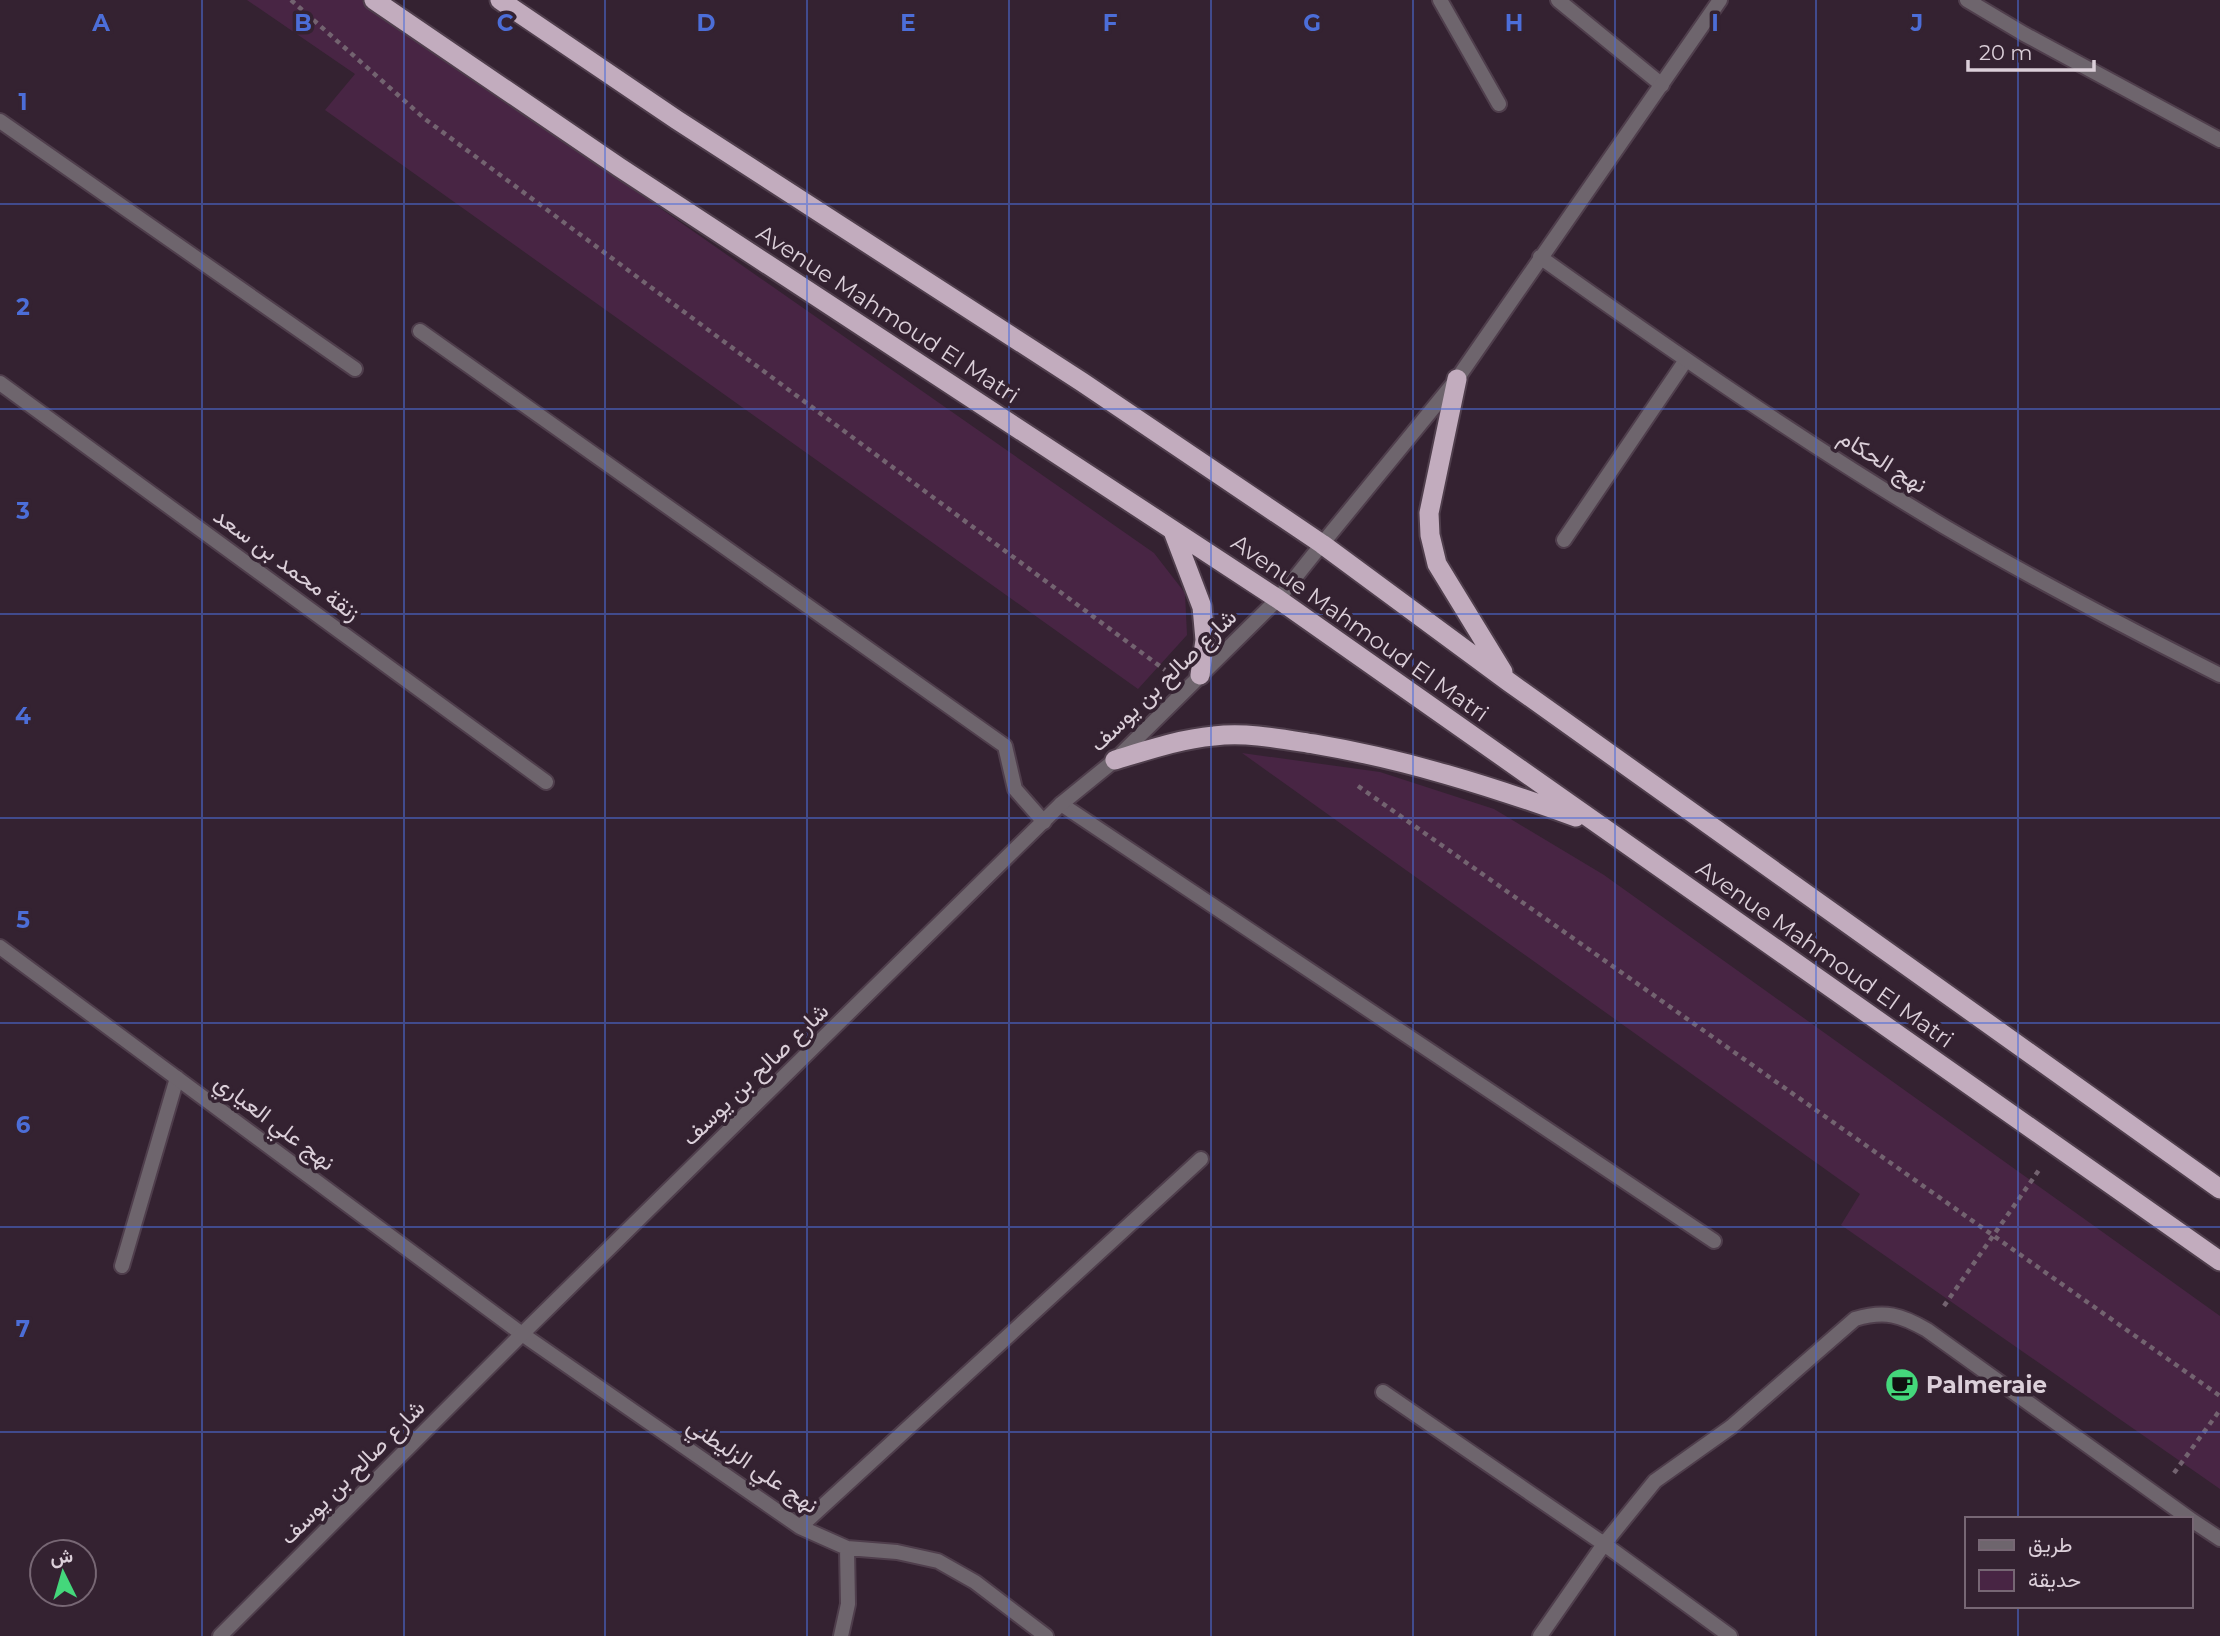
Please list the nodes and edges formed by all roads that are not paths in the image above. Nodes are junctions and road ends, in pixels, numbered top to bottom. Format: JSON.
{"nodes":[{"id":1,"x":374,"y":0,"type":"edge"},
{"id":2,"x":500,"y":0,"type":"edge"},
{"id":3,"x":1440,"y":0,"type":"edge"},
{"id":4,"x":1558,"y":0,"type":"edge"},
{"id":5,"x":1720,"y":0,"type":"edge"},
{"id":6,"x":1967,"y":0,"type":"edge"},
{"id":7,"x":1662,"y":85,"type":"junction"},
{"id":8,"x":1499,"y":104,"type":"dead end"},
{"id":9,"x":0,"y":121,"type":"edge"},
{"id":10,"x":2220,"y":140,"type":"edge"},
{"id":11,"x":1540,"y":257,"type":"junction"},
{"id":12,"x":420,"y":331,"type":"dead end"},
{"id":13,"x":1686,"y":360,"type":"junction"},
{"id":14,"x":355,"y":369,"type":"dead end"},
{"id":15,"x":1457,"y":379,"type":"junction"},
{"id":16,"x":0,"y":383,"type":"edge"},
{"id":17,"x":1173,"y":531,"type":"junction"},
{"id":18,"x":1564,"y":540,"type":"dead end"},
{"id":19,"x":1322,"y":544,"type":"junction"},
{"id":20,"x":1278,"y":598,"type":"junction"},
{"id":21,"x":1200,"y":675,"type":"junction"},
{"id":22,"x":2220,"y":675,"type":"edge"},
{"id":23,"x":1509,"y":682,"type":"junction"},
{"id":24,"x":1115,"y":760,"type":"junction"},
{"id":25,"x":546,"y":782,"type":"dead end"},
{"id":26,"x":1061,"y":804,"type":"junction"},
{"id":27,"x":1044,"y":822,"type":"junction"},
{"id":28,"x":1601,"y":826,"type":"junction"},
{"id":29,"x":0,"y":947,"type":"edge"},
{"id":30,"x":177,"y":1078,"type":"junction"},
{"id":31,"x":1201,"y":1159,"type":"dead end"},
{"id":32,"x":2220,"y":1189,"type":"edge"},
{"id":33,"x":1714,"y":1241,"type":"dead end"},
{"id":34,"x":2220,"y":1261,"type":"edge"},
{"id":35,"x":122,"y":1266,"type":"dead end"},
{"id":36,"x":522,"y":1334,"type":"junction"},
{"id":37,"x":1383,"y":1392,"type":"dead end"},
{"id":38,"x":2187,"y":1517,"type":"edge"},
{"id":39,"x":2192,"y":1520,"type":"edge"},
{"id":40,"x":800,"y":1527,"type":"junction"},
{"id":41,"x":2220,"y":1539,"type":"edge"},
{"id":42,"x":1604,"y":1545,"type":"junction"},
{"id":43,"x":847,"y":1548,"type":"junction"},
{"id":44,"x":220,"y":1636,"type":"edge"},
{"id":45,"x":841,"y":1636,"type":"edge"},
{"id":46,"x":1046,"y":1636,"type":"edge"},
{"id":47,"x":1540,"y":1636,"type":"edge"},
{"id":48,"x":1730,"y":1636,"type":"edge"}],
"edges":[{"from":1,"to":17,"type":"highway","name":"Avenue Mahmoud El Matri"},
{"from":2,"to":19,"type":"highway","name":"Avenue Mahmoud El Matri"},
{"from":3,"to":8,"type":"street"},
{"from":4,"to":7,"type":"street"},
{"from":5,"to":7,"type":"street","name":"شارع صالح بن يوسف"},
{"from":6,"to":10,"type":"street"},
{"from":7,"to":11,"type":"street","name":"شارع صالح بن يوسف"},
{"from":9,"to":14,"type":"street"},
{"from":11,"to":13,"type":"street","name":"نهج الحكام"},
{"from":11,"to":15,"type":"street","name":"شارع صالح بن يوسف"},
{"from":12,"to":27,"type":"street"},
{"from":13,"to":18,"type":"street"},
{"from":13,"to":22,"type":"street","name":"نهج الحكام"},
{"from":15,"to":19,"type":"street","name":"شارع صالح بن يوسف"},
{"from":15,"to":23,"type":"highway"},
{"from":16,"to":25,"type":"street","name":"زنقة محمد بن سعد"},
{"from":17,"to":20,"type":"highway","name":"Avenue Mahmoud El Matri"},
{"from":17,"to":21,"type":"highway"},
{"from":19,"to":20,"type":"street","name":"شارع صالح بن يوسف"},
{"from":19,"to":23,"type":"highway","name":"Avenue Mahmoud El Matri"},
{"from":20,"to":21,"type":"street","name":"شارع صالح بن يوسف"},
{"from":20,"to":28,"type":"highway","name":"Avenue Mahmoud El Matri"},
{"from":21,"to":24,"type":"street","name":"شارع صالح بن يوسف"},
{"from":23,"to":32,"type":"highway","name":"Avenue Mahmoud El Matri"},
{"from":24,"to":26,"type":"street","name":"شارع صالح بن يوسف"},
{"from":24,"to":28,"type":"highway"},
{"from":26,"to":27,"type":"street","name":"شارع صالح بن يوسف"},
{"from":26,"to":33,"type":"street"},
{"from":27,"to":36,"type":"street","name":"شارع صالح بن يوسف"},
{"from":28,"to":34,"type":"highway","name":"Avenue Mahmoud El Matri"},
{"from":29,"to":30,"type":"street","name":"نهج علي العياري"},
{"from":30,"to":35,"type":"street"},
{"from":30,"to":36,"type":"street","name":"نهج علي العياري"},
{"from":31,"to":40,"type":"street"},
{"from":36,"to":40,"type":"street","name":"نهج علي الزليطني"},
{"from":36,"to":44,"type":"street","name":"شارع صالح بن يوسف"},
{"from":37,"to":42,"type":"street"},
{"from":38,"to":42,"type":"street"},
{"from":39,"to":41,"type":"street"},
{"from":40,"to":43,"type":"street","name":"نهج علي الزليطني"},
{"from":42,"to":47,"type":"street"},
{"from":42,"to":48,"type":"street"},
{"from":43,"to":45,"type":"street"},
{"from":43,"to":46,"type":"street","name":"نهج علي الزليطني"}]}
